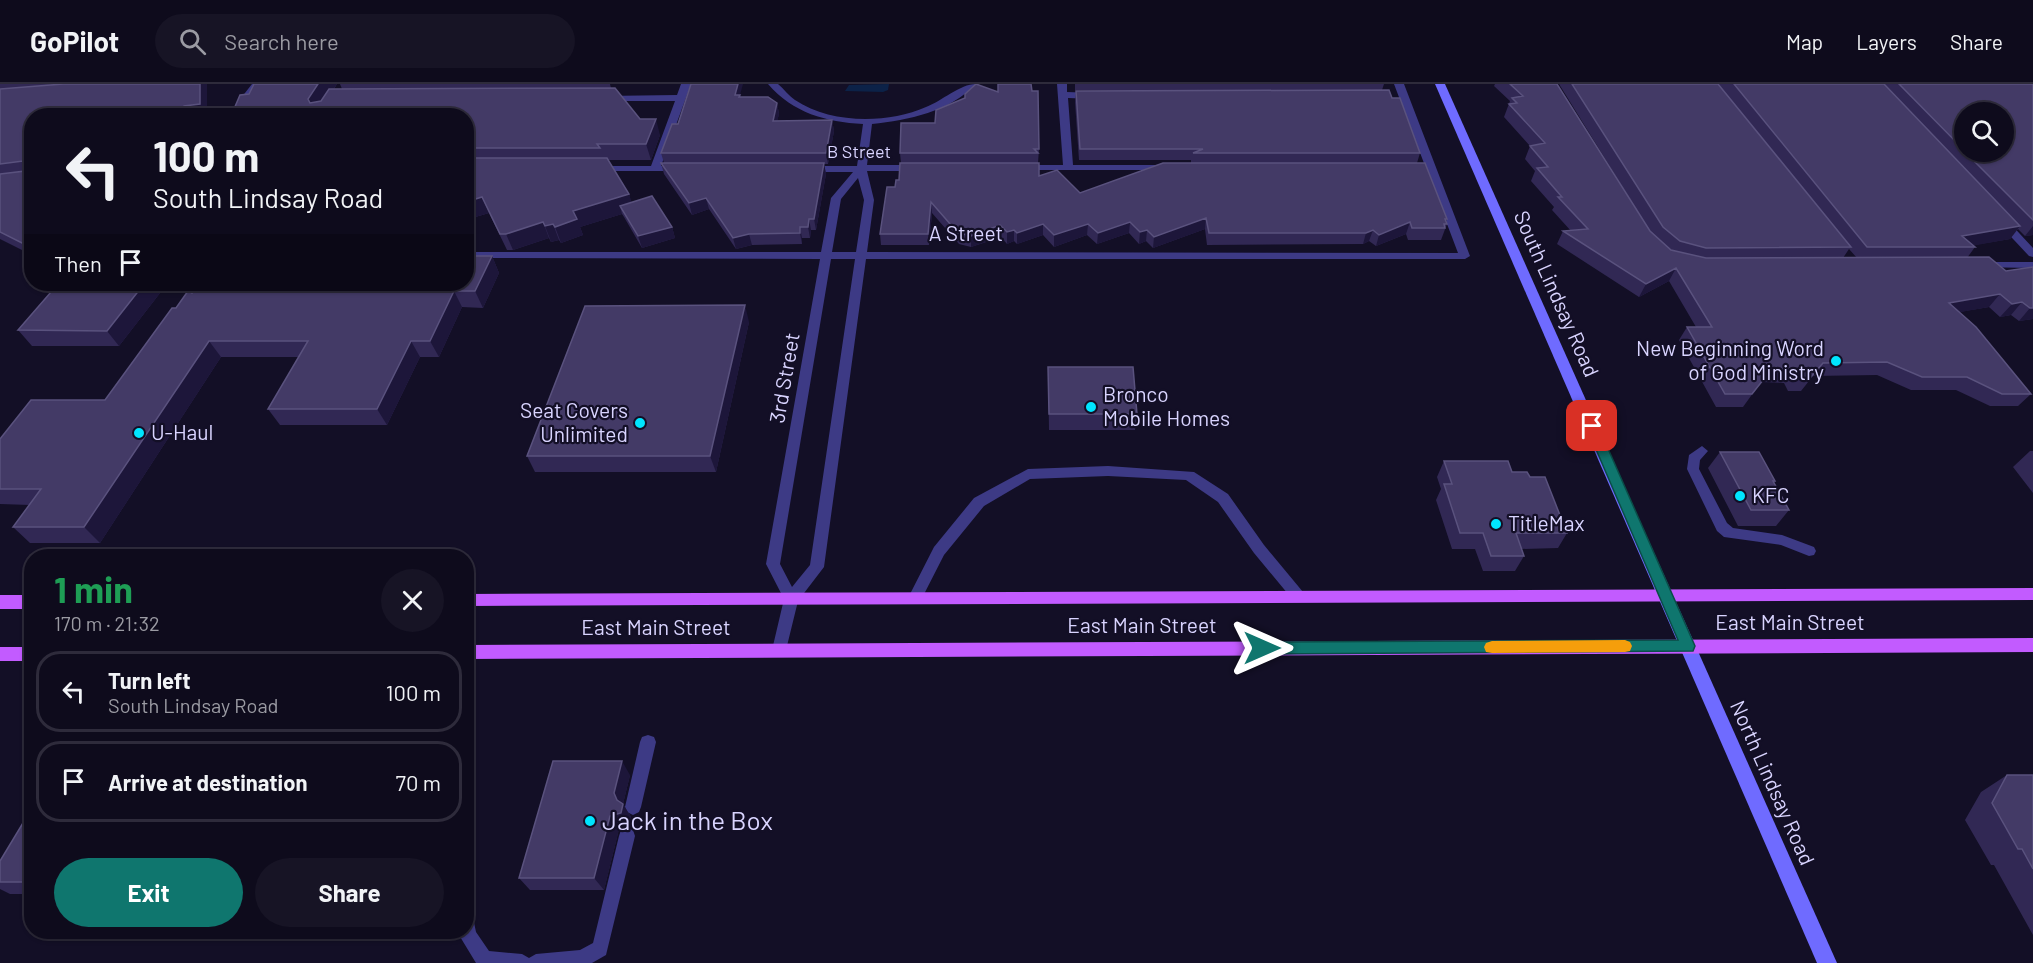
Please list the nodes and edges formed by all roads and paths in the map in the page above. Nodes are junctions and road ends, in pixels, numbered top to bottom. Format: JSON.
{"nodes":[{"id":1,"x":257,"y":84,"type":"edge"},
{"id":2,"x":686,"y":84,"type":"edge"},
{"id":3,"x":773,"y":84,"type":"edge"},
{"id":4,"x":971,"y":84,"type":"edge"},
{"id":5,"x":1062,"y":84,"type":"edge"},
{"id":6,"x":1399,"y":84,"type":"edge"},
{"id":7,"x":1440,"y":84,"type":"edge"},
{"id":8,"x":1063,"y":95,"type":"junction"},
{"id":9,"x":1110,"y":96,"type":"edge"},
{"id":10,"x":1393,"y":96,"type":"edge"},
{"id":11,"x":1404,"y":96,"type":"junction"},
{"id":12,"x":597,"y":98,"type":"edge"},
{"id":13,"x":681,"y":98,"type":"junction"},
{"id":14,"x":238,"y":108,"type":"edge"},
{"id":15,"x":868,"y":121,"type":"junction"},
{"id":16,"x":930,"y":168,"type":"edge"},
{"id":17,"x":1011,"y":168,"type":"edge"},
{"id":18,"x":1068,"y":168,"type":"junction"},
{"id":19,"x":1174,"y":168,"type":"edge"},
{"id":20,"x":585,"y":169,"type":"edge"},
{"id":21,"x":655,"y":169,"type":"junction"},
{"id":22,"x":690,"y":169,"type":"edge"},
{"id":23,"x":792,"y":169,"type":"edge"},
{"id":24,"x":861,"y":169,"type":"junction"},
{"id":25,"x":1421,"y":169,"type":"edge"},
{"id":26,"x":1432,"y":169,"type":"junction"},
{"id":27,"x":1992,"y":211,"type":"edge"},
{"id":28,"x":828,"y":254,"type":"junction"},
{"id":29,"x":860,"y":254,"type":"junction"},
{"id":30,"x":2033,"y":254,"type":"edge"},
{"id":31,"x":474,"y":255,"type":"edge"},
{"id":32,"x":1962,"y":265,"type":"edge"},
{"id":33,"x":2033,"y":265,"type":"edge"},
{"id":34,"x":1702,"y":451,"type":"dead end"},
{"id":35,"x":1809,"y":550,"type":"dead end"},
{"id":36,"x":1666,"y":594,"type":"junction"},
{"id":37,"x":2033,"y":594,"type":"edge"},
{"id":38,"x":1298,"y":596,"type":"junction"},
{"id":39,"x":915,"y":598,"type":"junction"},
{"id":40,"x":791,"y":599,"type":"junction"},
{"id":41,"x":474,"y":600,"type":"edge"},
{"id":42,"x":0,"y":602,"type":"edge"},
{"id":43,"x":24,"y":602,"type":"edge"},
{"id":44,"x":1678,"y":621,"type":"joint"},
{"id":45,"x":2033,"y":645,"type":"edge"},
{"id":46,"x":1688,"y":646,"type":"junction"},
{"id":47,"x":779,"y":650,"type":"junction"},
{"id":48,"x":474,"y":652,"type":"edge"},
{"id":49,"x":0,"y":654,"type":"edge"},
{"id":50,"x":24,"y":654,"type":"edge"},
{"id":51,"x":648,"y":742,"type":"dead end"},
{"id":52,"x":633,"y":807,"type":"dead end"},
{"id":53,"x":627,"y":836,"type":"dead end"},
{"id":54,"x":471,"y":939,"type":"edge"},
{"id":55,"x":522,"y":963,"type":"edge"},
{"id":56,"x":536,"y":963,"type":"edge"},
{"id":57,"x":1827,"y":963,"type":"edge"}],
"edges":[{"from":1,"to":14,"type":"lane"},
{"from":2,"to":13,"type":"lane"},
{"from":3,"to":15,"type":"lane"},
{"from":4,"to":15,"type":"lane"},
{"from":5,"to":8,"type":"lane"},
{"from":6,"to":11,"type":"lane"},
{"from":7,"to":36,"type":"main road","name":"South Lindsay Road"},
{"from":8,"to":9,"type":"lane"},
{"from":8,"to":18,"type":"lane"},
{"from":10,"to":11,"type":"lane"},
{"from":11,"to":26,"type":"lane"},
{"from":12,"to":13,"type":"lane"},
{"from":13,"to":21,"type":"lane"},
{"from":15,"to":24,"type":"lane"},
{"from":16,"to":24,"type":"lane","name":"B Street"},
{"from":17,"to":18,"type":"lane"},
{"from":18,"to":19,"type":"lane"},
{"from":20,"to":21,"type":"lane"},
{"from":21,"to":22,"type":"lane"},
{"from":23,"to":24,"type":"lane","name":"B Street"},
{"from":24,"to":28,"type":"lane","name":"3rd Street"},
{"from":24,"to":29,"type":"lane"},
{"from":25,"to":26,"type":"lane"},
{"from":26,"to":29,"type":"lane","name":"A Street"},
{"from":27,"to":30,"type":"lane"},
{"from":28,"to":29,"type":"lane","name":"A Street"},
{"from":28,"to":31,"type":"lane","name":"A Street"},
{"from":28,"to":40,"type":"lane","name":"3rd Street"},
{"from":29,"to":40,"type":"lane"},
{"from":32,"to":33,"type":"lane"},
{"from":34,"to":35,"type":"lane"},
{"from":36,"to":37,"type":"main road","name":"East Main Street"},
{"from":36,"to":38,"type":"main road","name":"East Main Street"},
{"from":36,"to":44,"type":"main road","name":"South Lindsay Road"},
{"from":38,"to":39,"type":"main road","name":"East Main Street"},
{"from":38,"to":39,"type":"lane"},
{"from":39,"to":40,"type":"main road","name":"East Main Street"},
{"from":40,"to":41,"type":"main road","name":"East Main Street"},
{"from":40,"to":47,"type":"lane"},
{"from":42,"to":43,"type":"main road"},
{"from":44,"to":46,"type":"main road","name":"North Lindsay Road"},
{"from":45,"to":46,"type":"main road","name":"East Main Street"},
{"from":46,"to":47,"type":"main road","name":"East Main Street"},
{"from":46,"to":57,"type":"main road","name":"North Lindsay Road"},
{"from":47,"to":48,"type":"main road","name":"East Main Street"},
{"from":49,"to":50,"type":"main road"},
{"from":51,"to":52,"type":"lane"},
{"from":53,"to":56,"type":"lane"},
{"from":54,"to":55,"type":"lane"}]}
